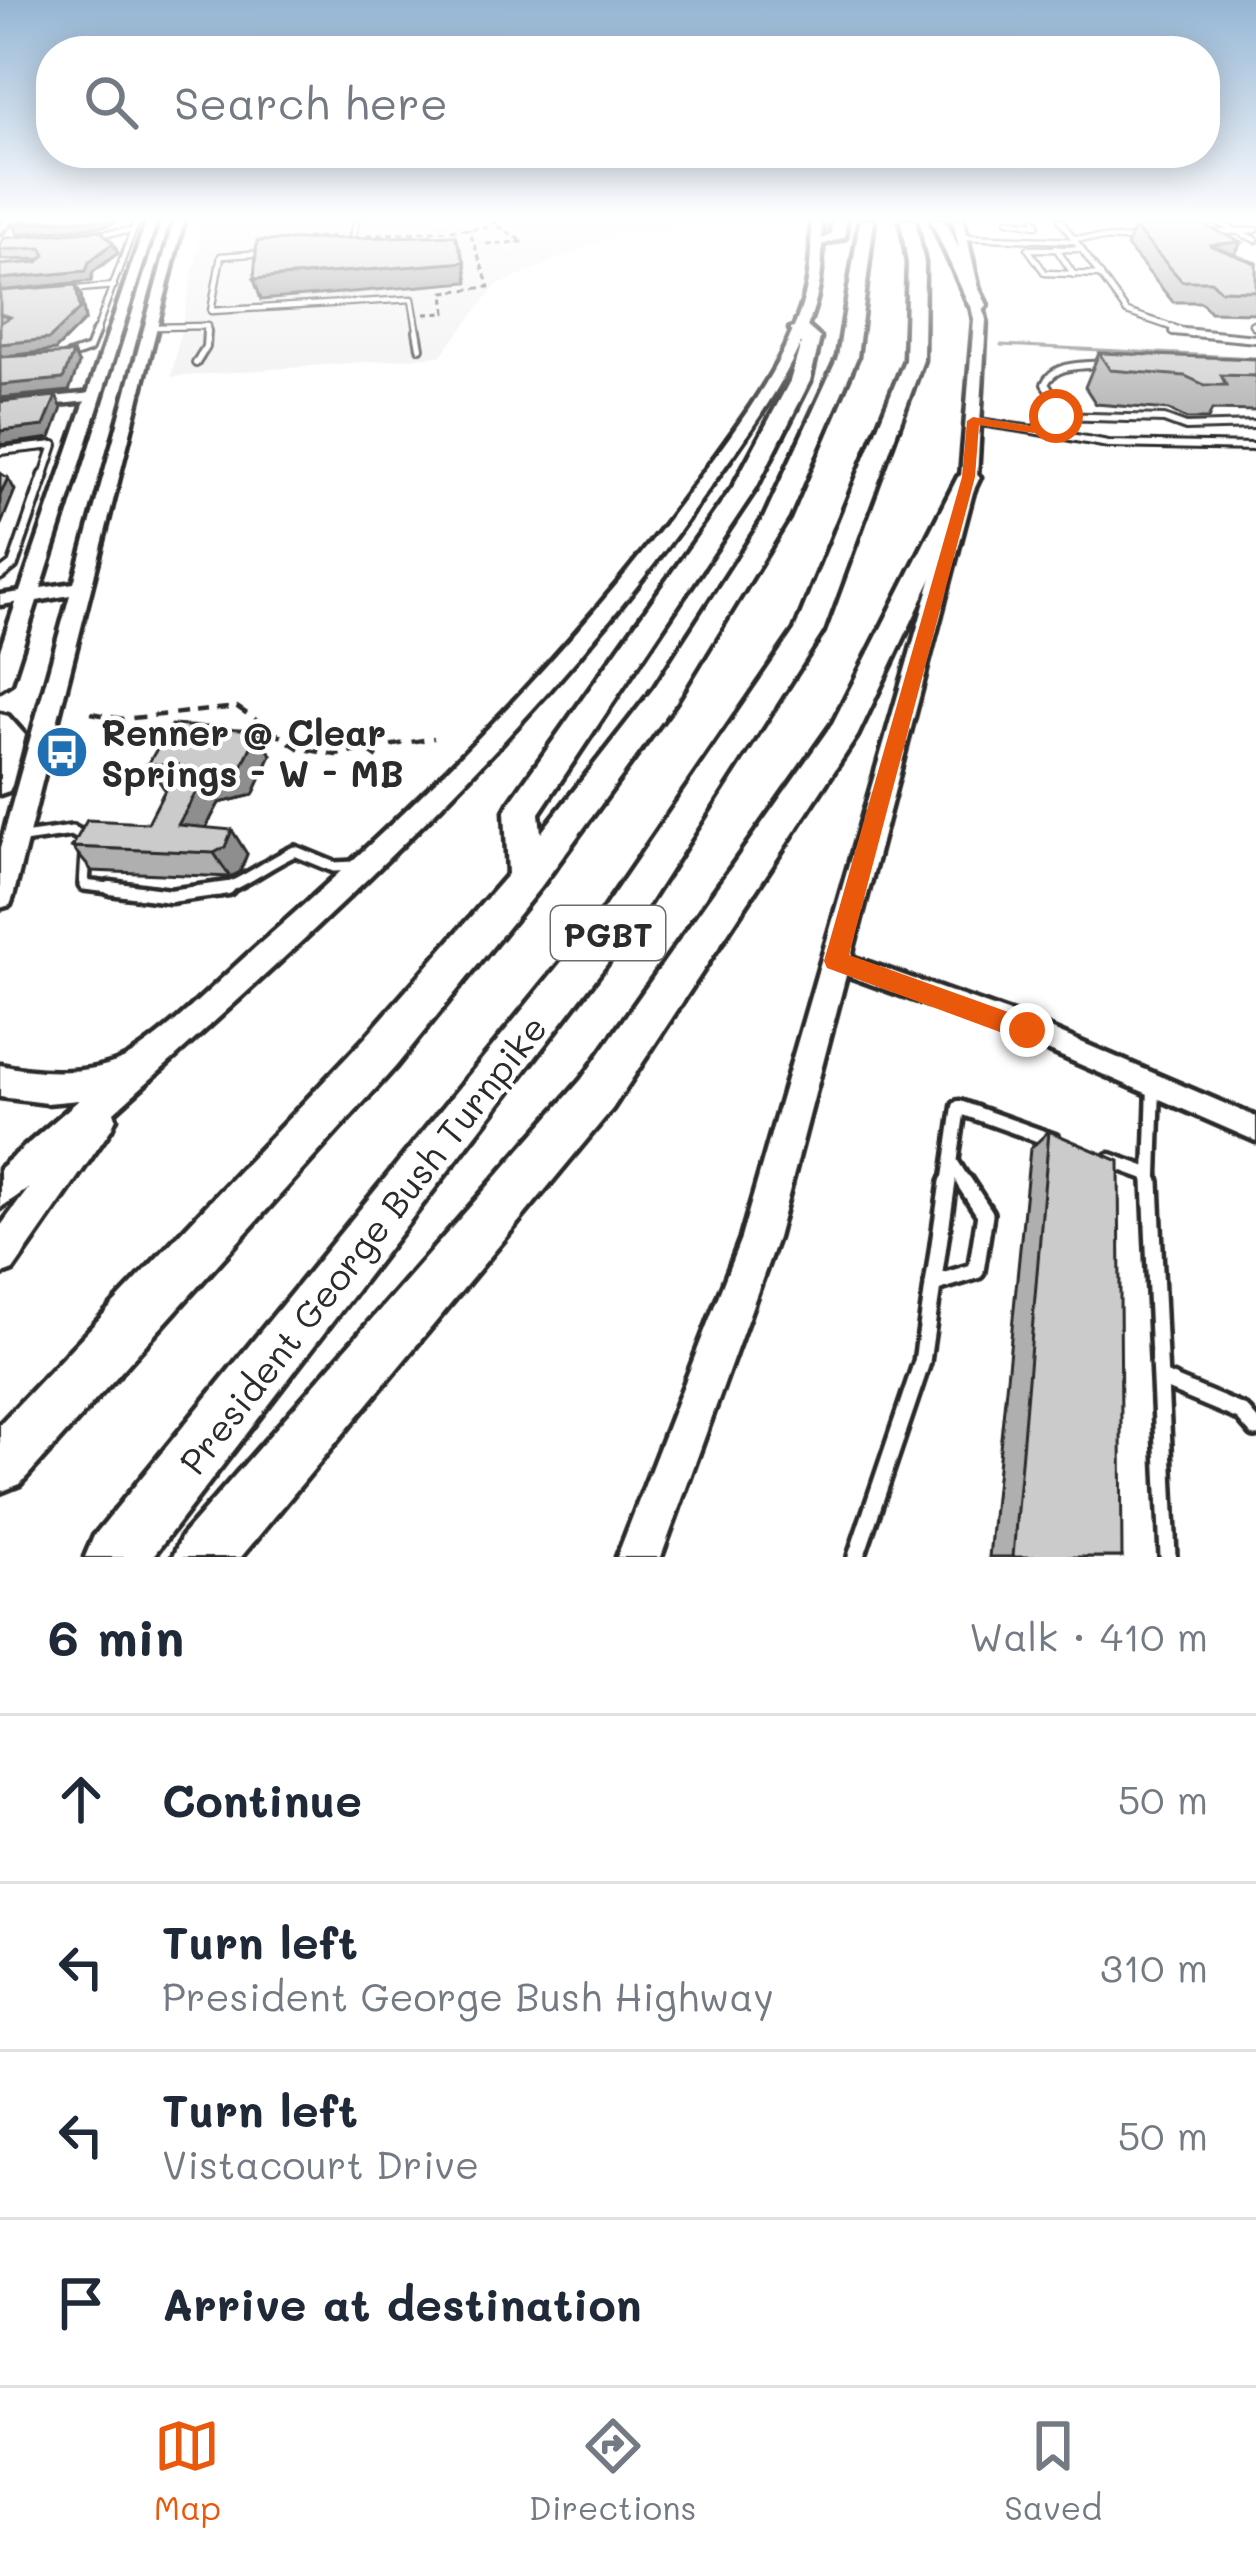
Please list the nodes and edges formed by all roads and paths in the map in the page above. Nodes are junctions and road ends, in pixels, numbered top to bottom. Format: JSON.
{"nodes":[{"id":1,"x":111,"y":293,"type":"edge"},
{"id":2,"x":130,"y":293,"type":"edge"},
{"id":3,"x":160,"y":293,"type":"edge"},
{"id":4,"x":214,"y":293,"type":"edge"},
{"id":5,"x":444,"y":293,"type":"edge"},
{"id":6,"x":811,"y":293,"type":"edge"},
{"id":7,"x":864,"y":293,"type":"edge"},
{"id":8,"x":915,"y":293,"type":"edge"},
{"id":9,"x":972,"y":293,"type":"edge"},
{"id":10,"x":975,"y":293,"type":"edge"},
{"id":11,"x":1113,"y":293,"type":"edge"},
{"id":12,"x":978,"y":305,"type":"junction"},
{"id":13,"x":415,"y":315,"type":"junction"},
{"id":14,"x":151,"y":327,"type":"junction"},
{"id":15,"x":799,"y":329,"type":"junction"},
{"id":16,"x":118,"y":331,"type":"junction"},
{"id":17,"x":1256,"y":339,"type":"edge"},
{"id":18,"x":420,"y":348,"type":"dead end"},
{"id":19,"x":66,"y":357,"type":"edge"},
{"id":20,"x":196,"y":363,"type":"dead end"},
{"id":21,"x":1109,"y":364,"type":"edge"},
{"id":22,"x":137,"y":380,"type":"junction"},
{"id":23,"x":93,"y":397,"type":"junction"},
{"id":24,"x":0,"y":406,"type":"edge"},
{"id":25,"x":1067,"y":416,"type":"junction"},
{"id":26,"x":973,"y":421,"type":"junction"},
{"id":27,"x":1256,"y":425,"type":"edge"},
{"id":28,"x":1034,"y":430,"type":"junction"},
{"id":29,"x":122,"y":435,"type":"junction"},
{"id":30,"x":1256,"y":447,"type":"edge"},
{"id":31,"x":0,"y":452,"type":"edge"},
{"id":32,"x":969,"y":477,"type":"junction"},
{"id":33,"x":0,"y":575,"type":"edge"},
{"id":34,"x":82,"y":587,"type":"junction"},
{"id":35,"x":28,"y":596,"type":"junction"},
{"id":36,"x":0,"y":600,"type":"edge"},
{"id":37,"x":0,"y":682,"type":"edge"},
{"id":38,"x":91,"y":713,"type":"dead end"},
{"id":39,"x":0,"y":722,"type":"edge"},
{"id":40,"x":434,"y":738,"type":"dead end"},
{"id":41,"x":368,"y":751,"type":"junction"},
{"id":42,"x":388,"y":781,"type":"dead end"},
{"id":43,"x":0,"y":784,"type":"edge"},
{"id":44,"x":8,"y":839,"type":"edge"},
{"id":45,"x":367,"y":865,"type":"junction"},
{"id":46,"x":526,"y":874,"type":"junction"},
{"id":47,"x":0,"y":897,"type":"edge"},
{"id":48,"x":836,"y":961,"type":"junction"},
{"id":49,"x":142,"y":1064,"type":"junction"},
{"id":50,"x":0,"y":1081,"type":"edge"},
{"id":51,"x":1154,"y":1081,"type":"junction"},
{"id":52,"x":1256,"y":1129,"type":"edge"},
{"id":53,"x":1066,"y":1145,"type":"edge"},
{"id":54,"x":1087,"y":1152,"type":"edge"},
{"id":55,"x":951,"y":1162,"type":"junction"},
{"id":56,"x":1151,"y":1175,"type":"junction"},
{"id":57,"x":0,"y":1191,"type":"edge"},
{"id":58,"x":0,"y":1257,"type":"edge"},
{"id":59,"x":933,"y":1284,"type":"junction"},
{"id":60,"x":1161,"y":1379,"type":"junction"},
{"id":61,"x":1256,"y":1429,"type":"edge"},
{"id":62,"x":0,"y":1464,"type":"edge"},
{"id":63,"x":115,"y":1557,"type":"edge"},
{"id":64,"x":203,"y":1557,"type":"edge"},
{"id":65,"x":639,"y":1557,"type":"edge"},
{"id":66,"x":856,"y":1557,"type":"edge"},
{"id":67,"x":1168,"y":1557,"type":"edge"}],
"edges":[{"from":1,"to":19,"type":"lane"},
{"from":2,"to":16,"type":"main road"},
{"from":3,"to":14,"type":"main road"},
{"from":4,"to":13,"type":"lane"},
{"from":5,"to":13,"type":"path"},
{"from":6,"to":15,"type":"main road"},
{"from":7,"to":46,"type":"highway","number":"PGBT"},
{"from":8,"to":63,"type":"highway","name":"President George Bush Turnpike","number":"PGBT"},
{"from":9,"to":12,"type":"highway"},
{"from":10,"to":12,"type":"main road"},
{"from":11,"to":17,"type":"lane"},
{"from":12,"to":26,"type":"main road"},
{"from":13,"to":18,"type":"lane"},
{"from":14,"to":16,"type":"main road"},
{"from":14,"to":20,"type":"lane"},
{"from":14,"to":22,"type":"main road"},
{"from":15,"to":45,"type":"main road"},
{"from":15,"to":46,"type":"highway"},
{"from":16,"to":23,"type":"main road"},
{"from":21,"to":25,"type":"lane"},
{"from":22,"to":23,"type":"main road"},
{"from":22,"to":29,"type":"main road"},
{"from":23,"to":24,"type":"street"},
{"from":23,"to":29,"type":"main road"},
{"from":23,"to":35,"type":"main road"},
{"from":25,"to":27,"type":"lane"},
{"from":25,"to":28,"type":"lane"},
{"from":26,"to":28,"type":"lane"},
{"from":26,"to":32,"type":"main road"},
{"from":28,"to":30,"type":"lane"},
{"from":29,"to":34,"type":"main road"},
{"from":31,"to":33,"type":"lane"},
{"from":32,"to":48,"type":"main road"},
{"from":32,"to":64,"type":"highway"},
{"from":34,"to":35,"type":"main road"},
{"from":34,"to":44,"type":"main road"},
{"from":35,"to":36,"type":"street"},
{"from":35,"to":37,"type":"main road"},
{"from":38,"to":41,"type":"path"},
{"from":39,"to":43,"type":"main road"},
{"from":40,"to":41,"type":"path"},
{"from":41,"to":42,"type":"path"},
{"from":44,"to":45,"type":"lane"},
{"from":44,"to":47,"type":"main road"},
{"from":45,"to":49,"type":"main road"},
{"from":46,"to":62,"type":"highway","number":"PGBT"},
{"from":48,"to":51,"type":"street"},
{"from":48,"to":65,"type":"main road"},
{"from":49,"to":50,"type":"main road"},
{"from":49,"to":57,"type":"main road"},
{"from":49,"to":58,"type":"main road"},
{"from":51,"to":52,"type":"street"},
{"from":51,"to":56,"type":"lane"},
{"from":53,"to":55,"type":"lane"},
{"from":54,"to":56,"type":"lane"},
{"from":55,"to":59,"type":"lane"},
{"from":55,"to":59,"type":"lane"},
{"from":56,"to":60,"type":"lane"},
{"from":59,"to":66,"type":"lane"},
{"from":60,"to":61,"type":"lane"},
{"from":60,"to":67,"type":"lane"}]}
